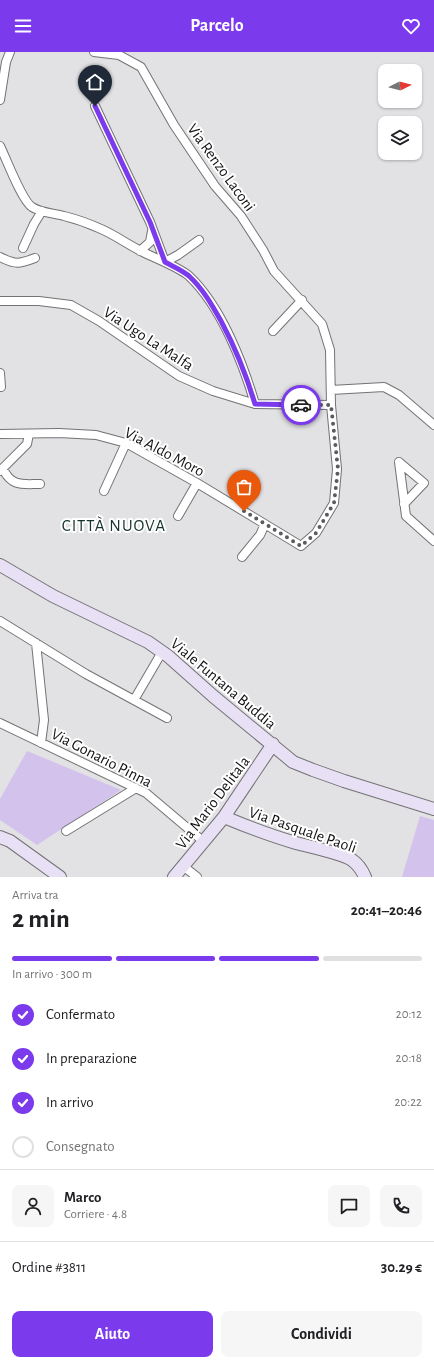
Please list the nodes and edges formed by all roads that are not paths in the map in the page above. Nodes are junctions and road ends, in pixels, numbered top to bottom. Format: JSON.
{"nodes":[{"id":1,"x":10,"y":52,"type":"edge"},
{"id":2,"x":94,"y":52,"type":"edge"},
{"id":3,"x":0,"y":100,"type":"edge"},
{"id":4,"x":95,"y":106,"type":"dead end"},
{"id":5,"x":0,"y":146,"type":"edge"},
{"id":6,"x":42,"y":211,"type":"junction"},
{"id":7,"x":152,"y":230,"type":"junction"},
{"id":8,"x":199,"y":240,"type":"dead end"},
{"id":9,"x":23,"y":248,"type":"dead end"},
{"id":10,"x":140,"y":251,"type":"junction"},
{"id":11,"x":0,"y":256,"type":"edge"},
{"id":12,"x":35,"y":258,"type":"dead end"},
{"id":13,"x":165,"y":262,"type":"junction"},
{"id":14,"x":302,"y":300,"type":"junction"},
{"id":15,"x":0,"y":301,"type":"edge"},
{"id":16,"x":273,"y":331,"type":"dead end"},
{"id":17,"x":0,"y":373,"type":"edge"},
{"id":18,"x":1,"y":387,"type":"edge"},
{"id":19,"x":331,"y":390,"type":"junction"},
{"id":20,"x":255,"y":404,"type":"junction"},
{"id":21,"x":331,"y":405,"type":"junction"},
{"id":22,"x":434,"y":425,"type":"edge"},
{"id":23,"x":0,"y":434,"type":"edge"},
{"id":24,"x":29,"y":434,"type":"junction"},
{"id":25,"x":126,"y":443,"type":"junction"},
{"id":26,"x":1,"y":470,"type":"edge"},
{"id":27,"x":197,"y":483,"type":"junction"},
{"id":28,"x":40,"y":484,"type":"dead end"},
{"id":29,"x":104,"y":491,"type":"dead end"},
{"id":30,"x":404,"y":504,"type":"junction"},
{"id":31,"x":178,"y":516,"type":"dead end"},
{"id":32,"x":265,"y":524,"type":"junction"},
{"id":33,"x":434,"y":541,"type":"edge"},
{"id":34,"x":301,"y":546,"type":"joint"},
{"id":35,"x":242,"y":557,"type":"dead end"},
{"id":36,"x":0,"y":565,"type":"edge"},
{"id":37,"x":0,"y":621,"type":"edge"},
{"id":38,"x":36,"y":643,"type":"junction"},
{"id":39,"x":162,"y":652,"type":"junction"},
{"id":40,"x":134,"y":700,"type":"junction"},
{"id":41,"x":167,"y":718,"type":"dead end"},
{"id":42,"x":0,"y":723,"type":"edge"},
{"id":43,"x":41,"y":743,"type":"junction"},
{"id":44,"x":273,"y":744,"type":"junction"},
{"id":45,"x":136,"y":788,"type":"junction"},
{"id":46,"x":434,"y":809,"type":"edge"},
{"id":47,"x":224,"y":817,"type":"junction"},
{"id":48,"x":66,"y":831,"type":"dead end"},
{"id":49,"x":0,"y":837,"type":"edge"},
{"id":50,"x":204,"y":842,"type":"junction"},
{"id":51,"x":183,"y":866,"type":"junction"},
{"id":52,"x":60,"y":877,"type":"edge"},
{"id":53,"x":174,"y":877,"type":"edge"},
{"id":54,"x":197,"y":877,"type":"edge"},
{"id":55,"x":365,"y":877,"type":"edge"}],
"edges":[{"from":1,"to":3,"type":"street"},
{"from":2,"to":14,"type":"street","name":"Via Renzo Laconi"},
{"from":4,"to":7,"type":"street"},
{"from":5,"to":6,"type":"street"},
{"from":6,"to":9,"type":"street"},
{"from":6,"to":10,"type":"street"},
{"from":7,"to":10,"type":"street"},
{"from":7,"to":13,"type":"street"},
{"from":8,"to":13,"type":"street"},
{"from":10,"to":13,"type":"street"},
{"from":11,"to":12,"type":"street"},
{"from":13,"to":20,"type":"street"},
{"from":14,"to":16,"type":"street"},
{"from":14,"to":19,"type":"street","name":"Via Renzo Laconi"},
{"from":15,"to":20,"type":"street","name":"Via Ugo La Malfa"},
{"from":17,"to":18,"type":"street"},
{"from":19,"to":21,"type":"street","name":"Via Renzo Laconi"},
{"from":19,"to":22,"type":"street"},
{"from":20,"to":21,"type":"street","name":"Via Ugo La Malfa"},
{"from":21,"to":34,"type":"street","name":"Via Renzo Laconi"},
{"from":23,"to":24,"type":"street","name":"Via Aldo Moro"},
{"from":24,"to":25,"type":"street","name":"Via Aldo Moro"},
{"from":24,"to":26,"type":"street"},
{"from":25,"to":27,"type":"street","name":"Via Aldo Moro"},
{"from":25,"to":29,"type":"street"},
{"from":26,"to":28,"type":"street"},
{"from":27,"to":31,"type":"street"},
{"from":27,"to":32,"type":"street","name":"Via Aldo Moro"},
{"from":30,"to":30,"type":"street"},
{"from":30,"to":33,"type":"street"},
{"from":32,"to":34,"type":"street","name":"Via Aldo Moro"},
{"from":32,"to":35,"type":"street"},
{"from":36,"to":39,"type":"main road","name":"Viale Funtana Buddia"},
{"from":37,"to":38,"type":"street"},
{"from":38,"to":40,"type":"street"},
{"from":38,"to":43,"type":"street"},
{"from":39,"to":40,"type":"street"},
{"from":39,"to":44,"type":"main road","name":"Viale Funtana Buddia"},
{"from":40,"to":41,"type":"street"},
{"from":42,"to":43,"type":"street","name":"Via Gonario Pinna"},
{"from":43,"to":45,"type":"street","name":"Via Gonario Pinna"},
{"from":44,"to":46,"type":"main road","name":"Viale Funtana Buddia"},
{"from":44,"to":47,"type":"main road","name":"Via Mario Delitala"},
{"from":45,"to":48,"type":"street"},
{"from":45,"to":50,"type":"street","name":"Via Gonario Pinna"},
{"from":47,"to":50,"type":"main road","name":"Via Mario Delitala"},
{"from":47,"to":55,"type":"main road","name":"Via Pasquale Paoli"},
{"from":49,"to":52,"type":"main road"},
{"from":50,"to":51,"type":"main road","name":"Via Mario Delitala"},
{"from":51,"to":53,"type":"main road","name":"Via Mario Delitala"},
{"from":51,"to":54,"type":"street"}]}
